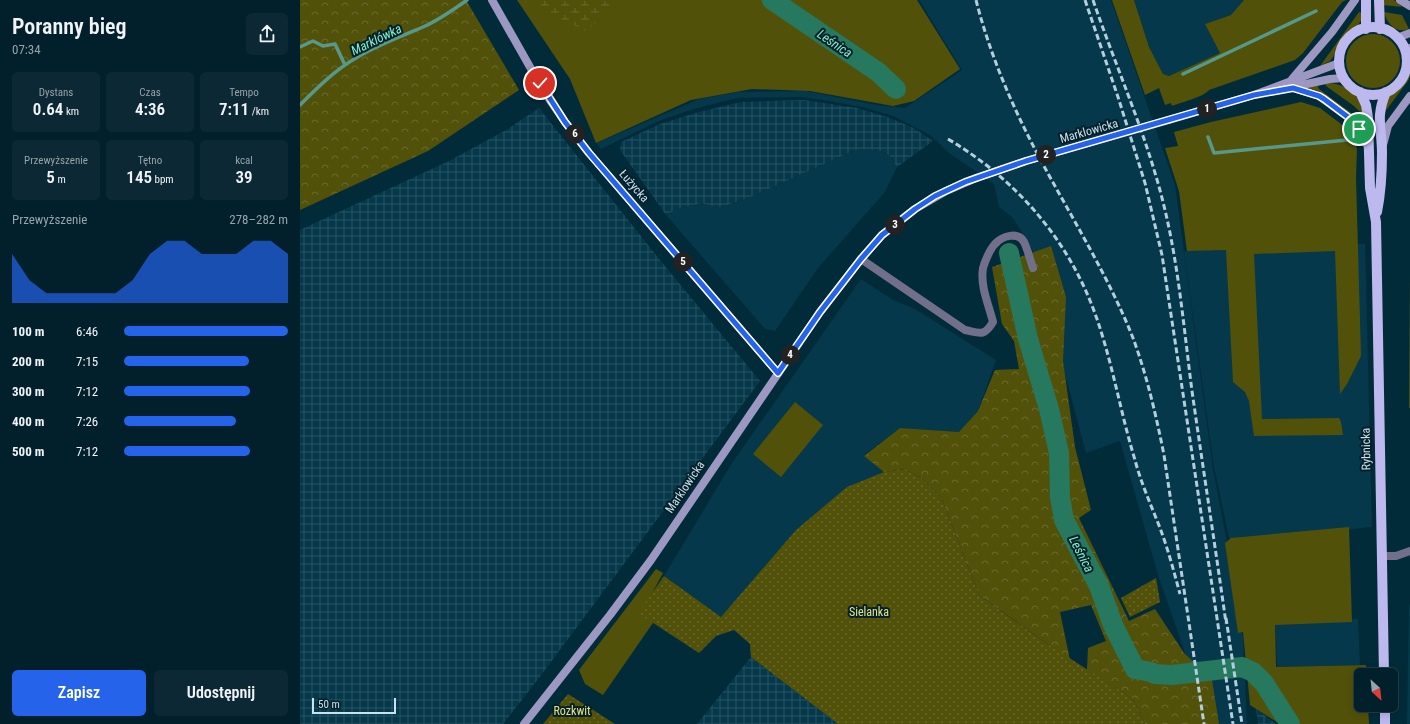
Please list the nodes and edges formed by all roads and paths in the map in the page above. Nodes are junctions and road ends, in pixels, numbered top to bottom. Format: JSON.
{"nodes":[{"id":1,"x":492,"y":0,"type":"edge"},
{"id":2,"x":1355,"y":0,"type":"edge"},
{"id":3,"x":1366,"y":0,"type":"edge"},
{"id":4,"x":1379,"y":0,"type":"edge"},
{"id":5,"x":1400,"y":0,"type":"edge"},
{"id":6,"x":1410,"y":6,"type":"edge"},
{"id":7,"x":1366,"y":28,"type":"junction"},
{"id":8,"x":1380,"y":28,"type":"junction"},
{"id":9,"x":1410,"y":33,"type":"edge"},
{"id":10,"x":1397,"y":38,"type":"junction"},
{"id":11,"x":1408,"y":50,"type":"edge"},
{"id":12,"x":1339,"y":63,"type":"junction"},
{"id":13,"x":1344,"y":78,"type":"junction"},
{"id":14,"x":1292,"y":84,"type":"junction"},
{"id":15,"x":1360,"y":92,"type":"junction"},
{"id":16,"x":1386,"y":92,"type":"junction"},
{"id":17,"x":1410,"y":96,"type":"edge"},
{"id":18,"x":1382,"y":150,"type":"junction"},
{"id":19,"x":1370,"y":151,"type":"junction"},
{"id":20,"x":1376,"y":222,"type":"junction"},
{"id":21,"x":861,"y":259,"type":"junction"},
{"id":22,"x":1033,"y":268,"type":"dead end"},
{"id":23,"x":778,"y":373,"type":"junction"},
{"id":24,"x":1410,"y":551,"type":"edge"},
{"id":25,"x":1381,"y":556,"type":"junction"},
{"id":26,"x":1384,"y":668,"type":"edge"},
{"id":27,"x":1385,"y":712,"type":"edge"},
{"id":28,"x":524,"y":724,"type":"edge"},
{"id":29,"x":1385,"y":724,"type":"edge"}],
"edges":[{"from":1,"to":23,"type":"main road","name":"Łużycka"},
{"from":2,"to":14,"type":"main road"},
{"from":3,"to":7,"type":"main road"},
{"from":4,"to":8,"type":"main road"},
{"from":5,"to":6,"type":"main road"},
{"from":7,"to":8,"type":"main road"},
{"from":7,"to":12,"type":"main road"},
{"from":8,"to":10,"type":"main road"},
{"from":9,"to":10,"type":"main road"},
{"from":10,"to":11,"type":"main road"},
{"from":11,"to":16,"type":"main road"},
{"from":12,"to":13,"type":"main road"},
{"from":12,"to":14,"type":"main road","name":"Marklowicka"},
{"from":13,"to":14,"type":"main road","name":"Marklowicka"},
{"from":13,"to":15,"type":"main road"},
{"from":14,"to":19,"type":"main road"},
{"from":14,"to":21,"type":"main road","name":"Marklowicka","bridge":true},
{"from":15,"to":16,"type":"main road"},
{"from":15,"to":19,"type":"main road","name":"Rybnicka"},
{"from":16,"to":18,"type":"main road","name":"Rybnicka"},
{"from":17,"to":18,"type":"main road"},
{"from":18,"to":20,"type":"main road","name":"Rybnicka"},
{"from":19,"to":20,"type":"main road","name":"Rybnicka"},
{"from":20,"to":25,"type":"main road","name":"Rybnicka"},
{"from":21,"to":22,"type":"street"},
{"from":21,"to":23,"type":"main road","name":"Marklowicka"},
{"from":23,"to":28,"type":"main road","name":"Marklowicka"},
{"from":24,"to":25,"type":"street"},
{"from":25,"to":26,"type":"main road","name":"Rybnicka"},
{"from":27,"to":29,"type":"main road"}]}
